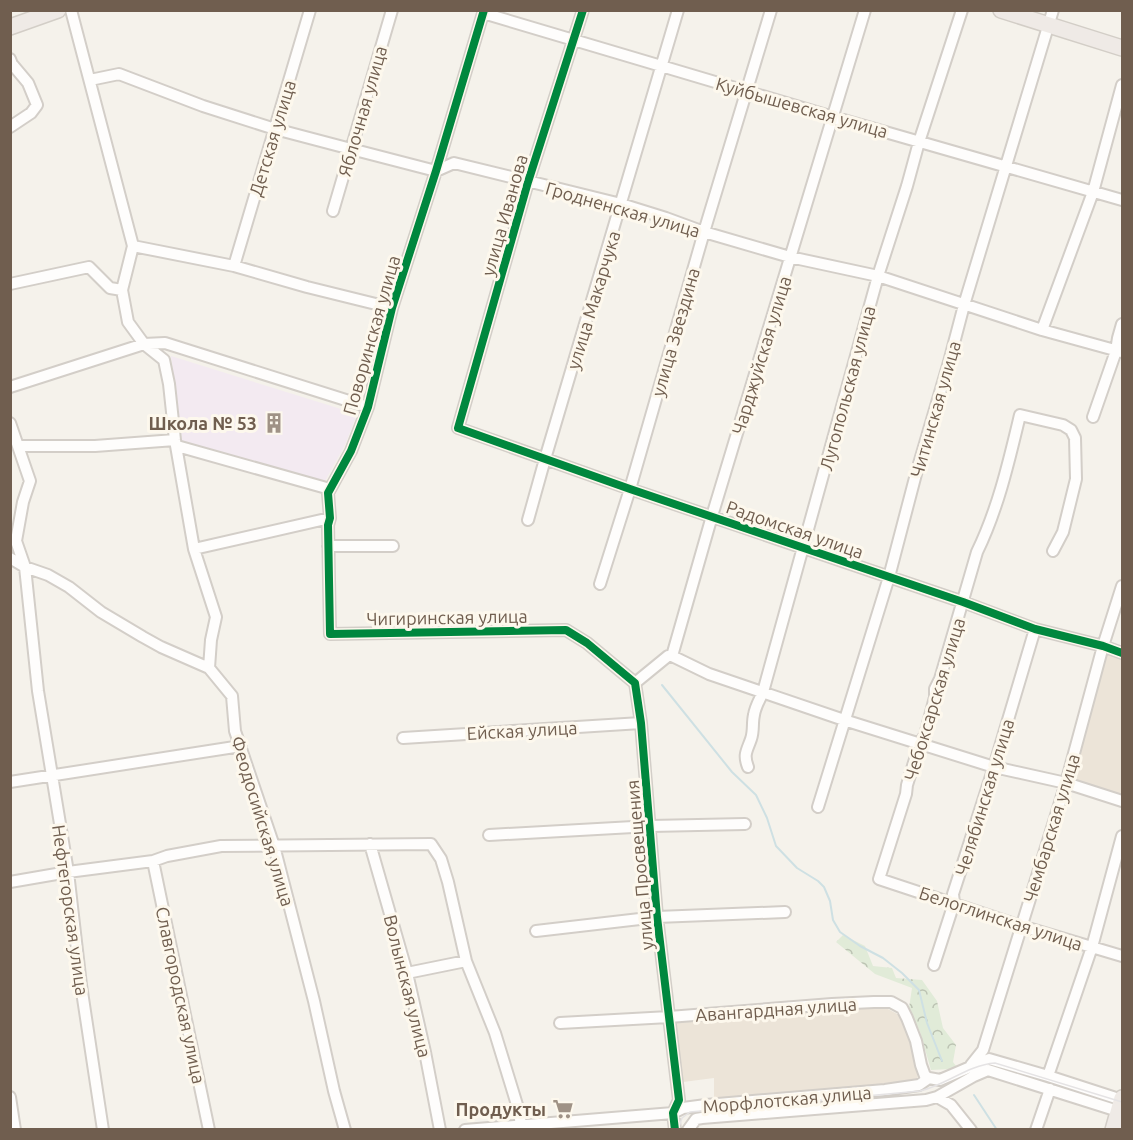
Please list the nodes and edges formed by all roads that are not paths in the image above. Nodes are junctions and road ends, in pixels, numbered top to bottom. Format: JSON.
{"nodes":[{"id":1,"x":58,"y":10,"type":"edge"},
{"id":2,"x":71,"y":10,"type":"edge"},
{"id":3,"x":310,"y":10,"type":"edge"},
{"id":4,"x":392,"y":10,"type":"edge"},
{"id":5,"x":583,"y":10,"type":"edge"},
{"id":6,"x":678,"y":10,"type":"edge"},
{"id":7,"x":771,"y":10,"type":"edge"},
{"id":8,"x":865,"y":10,"type":"edge"},
{"id":9,"x":962,"y":10,"type":"edge"},
{"id":10,"x":1001,"y":10,"type":"edge"},
{"id":11,"x":1053,"y":10,"type":"edge"},
{"id":12,"x":483,"y":12,"type":"edge"},
{"id":13,"x":1049,"y":26,"type":"junction"},
{"id":14,"x":10,"y":27,"type":"edge"},
{"id":15,"x":574,"y":40,"type":"junction"},
{"id":16,"x":1122,"y":48,"type":"edge"},
{"id":17,"x":10,"y":59,"type":"edge"},
{"id":18,"x":662,"y":66,"type":"junction"},
{"id":19,"x":90,"y":80,"type":"junction"},
{"id":20,"x":1122,"y":85,"type":"edge"},
{"id":21,"x":747,"y":91,"type":"junction"},
{"id":22,"x":833,"y":117,"type":"junction"},
{"id":23,"x":10,"y":127,"type":"edge"},
{"id":24,"x":275,"y":129,"type":"junction"},
{"id":25,"x":919,"y":142,"type":"junction"},
{"id":26,"x":351,"y":149,"type":"junction"},
{"id":27,"x":1005,"y":166,"type":"junction"},
{"id":28,"x":436,"y":171,"type":"junction"},
{"id":29,"x":528,"y":182,"type":"junction"},
{"id":30,"x":1093,"y":192,"type":"junction"},
{"id":31,"x":1122,"y":201,"type":"edge"},
{"id":32,"x":621,"y":204,"type":"junction"},
{"id":33,"x":333,"y":211,"type":"dead end"},
{"id":34,"x":704,"y":232,"type":"junction"},
{"id":35,"x":134,"y":246,"type":"junction"},
{"id":36,"x":790,"y":257,"type":"junction"},
{"id":37,"x":234,"y":266,"type":"junction"},
{"id":38,"x":878,"y":276,"type":"junction"},
{"id":39,"x":10,"y":284,"type":"edge"},
{"id":40,"x":122,"y":290,"type":"junction"},
{"id":41,"x":964,"y":305,"type":"junction"},
{"id":42,"x":392,"y":308,"type":"junction"},
{"id":43,"x":1122,"y":324,"type":"edge"},
{"id":44,"x":1042,"y":330,"type":"junction"},
{"id":45,"x":144,"y":344,"type":"junction"},
{"id":46,"x":1119,"y":351,"type":"edge"},
{"id":47,"x":10,"y":387,"type":"edge"},
{"id":48,"x":368,"y":407,"type":"junction"},
{"id":49,"x":1093,"y":417,"type":"dead end"},
{"id":50,"x":10,"y":423,"type":"edge"},
{"id":51,"x":458,"y":428,"type":"joint"},
{"id":52,"x":176,"y":443,"type":"junction"},
{"id":53,"x":19,"y":446,"type":"junction"},
{"id":54,"x":545,"y":459,"type":"junction"},
{"id":55,"x":330,"y":489,"type":"junction"},
{"id":56,"x":630,"y":489,"type":"junction"},
{"id":57,"x":712,"y":516,"type":"junction"},
{"id":58,"x":330,"y":518,"type":"junction"},
{"id":59,"x":528,"y":520,"type":"dead end"},
{"id":60,"x":328,"y":546,"type":"junction"},
{"id":61,"x":393,"y":546,"type":"dead end"},
{"id":62,"x":803,"y":547,"type":"junction"},
{"id":63,"x":194,"y":549,"type":"junction"},
{"id":64,"x":1053,"y":551,"type":"dead end"},
{"id":65,"x":10,"y":558,"type":"edge"},
{"id":66,"x":25,"y":567,"type":"junction"},
{"id":67,"x":889,"y":577,"type":"junction"},
{"id":68,"x":600,"y":584,"type":"dead end"},
{"id":69,"x":1122,"y":586,"type":"edge"},
{"id":70,"x":963,"y":602,"type":"junction"},
{"id":71,"x":1035,"y":629,"type":"junction"},
{"id":72,"x":330,"y":634,"type":"joint"},
{"id":73,"x":1103,"y":646,"type":"junction"},
{"id":74,"x":1122,"y":653,"type":"edge"},
{"id":75,"x":672,"y":656,"type":"junction"},
{"id":76,"x":209,"y":668,"type":"junction"},
{"id":77,"x":635,"y":683,"type":"junction"},
{"id":78,"x":764,"y":692,"type":"junction"},
{"id":79,"x":844,"y":720,"type":"junction"},
{"id":80,"x":641,"y":723,"type":"junction"},
{"id":81,"x":403,"y":738,"type":"dead end"},
{"id":82,"x":920,"y":743,"type":"junction"},
{"id":83,"x":241,"y":746,"type":"junction"},
{"id":84,"x":748,"y":767,"type":"dead end"},
{"id":85,"x":994,"y":767,"type":"junction"},
{"id":86,"x":51,"y":776,"type":"junction"},
{"id":87,"x":10,"y":782,"type":"edge"},
{"id":88,"x":1066,"y":783,"type":"junction"},
{"id":89,"x":1122,"y":801,"type":"edge"},
{"id":90,"x":818,"y":807,"type":"dead end"},
{"id":91,"x":745,"y":824,"type":"dead end"},
{"id":92,"x":651,"y":826,"type":"junction"},
{"id":93,"x":489,"y":835,"type":"dead end"},
{"id":94,"x":1122,"y":836,"type":"edge"},
{"id":95,"x":370,"y":844,"type":"junction"},
{"id":96,"x":274,"y":846,"type":"junction"},
{"id":97,"x":153,"y":861,"type":"junction"},
{"id":98,"x":68,"y":872,"type":"junction"},
{"id":99,"x":879,"y":879,"type":"joint"},
{"id":100,"x":10,"y":882,"type":"edge"},
{"id":101,"x":954,"y":903,"type":"junction"},
{"id":102,"x":785,"y":912,"type":"dead end"},
{"id":103,"x":657,"y":917,"type":"junction"},
{"id":104,"x":1021,"y":926,"type":"junction"},
{"id":105,"x":536,"y":932,"type":"dead end"},
{"id":106,"x":1092,"y":947,"type":"junction"},
{"id":107,"x":1122,"y":956,"type":"edge"},
{"id":108,"x":466,"y":961,"type":"junction"},
{"id":109,"x":934,"y":965,"type":"dead end"},
{"id":110,"x":407,"y":973,"type":"junction"},
{"id":111,"x":669,"y":1017,"type":"junction"},
{"id":112,"x":560,"y":1023,"type":"dead end"},
{"id":113,"x":971,"y":1065,"type":"junction"},
{"id":114,"x":1051,"y":1077,"type":"junction"},
{"id":115,"x":935,"y":1079,"type":"junction"},
{"id":116,"x":958,"y":1085,"type":"junction"},
{"id":117,"x":1050,"y":1089,"type":"junction"},
{"id":118,"x":10,"y":1097,"type":"edge"},
{"id":119,"x":937,"y":1097,"type":"junction"},
{"id":120,"x":1121,"y":1103,"type":"edge"},
{"id":121,"x":951,"y":1105,"type":"junction"},
{"id":122,"x":673,"y":1113,"type":"junction"},
{"id":123,"x":521,"y":1124,"type":"junction"},
{"id":124,"x":492,"y":1128,"type":"edge"},
{"id":125,"x":688,"y":1129,"type":"edge"},
{"id":126,"x":15,"y":1130,"type":"edge"},
{"id":127,"x":103,"y":1130,"type":"edge"},
{"id":128,"x":209,"y":1130,"type":"edge"},
{"id":129,"x":345,"y":1130,"type":"edge"},
{"id":130,"x":440,"y":1130,"type":"edge"},
{"id":131,"x":465,"y":1130,"type":"edge"},
{"id":132,"x":675,"y":1130,"type":"edge"},
{"id":133,"x":971,"y":1130,"type":"edge"},
{"id":134,"x":1036,"y":1130,"type":"edge"},
{"id":135,"x":1113,"y":1130,"type":"edge"}],
"edges":[{"from":1,"to":14,"type":"highway"},
{"from":2,"to":19,"type":"street"},
{"from":3,"to":24,"type":"street","name":"Детская улица"},
{"from":4,"to":26,"type":"street","name":"Яблочная улица"},
{"from":5,"to":15,"type":"street","name":"улица Иванова"},
{"from":6,"to":18,"type":"street","name":"улица Макарчука"},
{"from":7,"to":21,"type":"street","name":"улица Звездина"},
{"from":8,"to":22,"type":"street","name":"Чарджуйская улица"},
{"from":9,"to":25,"type":"street","name":"Лугопольская улица"},
{"from":10,"to":13,"type":"highway"},
{"from":11,"to":13,"type":"street","name":"Читинская улица"},
{"from":12,"to":15,"type":"street","name":"Куйбышевская улица"},
{"from":12,"to":28,"type":"street","name":"Поворинская улица"},
{"from":13,"to":16,"type":"highway"},
{"from":13,"to":27,"type":"street","name":"Читинская улица"},
{"from":15,"to":18,"type":"street","name":"Куйбышевская улица"},
{"from":15,"to":29,"type":"street","name":"улица Иванова"},
{"from":17,"to":23,"type":"street"},
{"from":18,"to":21,"type":"street","name":"Куйбышевская улица"},
{"from":18,"to":32,"type":"street","name":"улица Макарчука"},
{"from":19,"to":24,"type":"street","name":"Гродненская улица"},
{"from":19,"to":35,"type":"street"},
{"from":20,"to":30,"type":"street"},
{"from":21,"to":22,"type":"street","name":"Куйбышевская улица"},
{"from":21,"to":34,"type":"street","name":"улица Звездина"},
{"from":22,"to":25,"type":"street","name":"Куйбышевская улица"},
{"from":22,"to":36,"type":"street","name":"Чарджуйская улица"},
{"from":24,"to":26,"type":"street","name":"Гродненская улица"},
{"from":24,"to":37,"type":"street","name":"Детская улица"},
{"from":25,"to":27,"type":"street","name":"Куйбышевская улица"},
{"from":25,"to":38,"type":"street","name":"Лугопольская улица"},
{"from":26,"to":28,"type":"street","name":"Гродненская улица"},
{"from":26,"to":33,"type":"street","name":"Яблочная улица"},
{"from":27,"to":30,"type":"street","name":"Куйбышевская улица"},
{"from":27,"to":41,"type":"street","name":"Читинская улица"},
{"from":28,"to":29,"type":"street","name":"Гродненская улица"},
{"from":28,"to":42,"type":"street","name":"Поворинская улица"},
{"from":29,"to":32,"type":"street","name":"Гродненская улица"},
{"from":29,"to":51,"type":"street","name":"улица Иванова"},
{"from":30,"to":31,"type":"street","name":"Куйбышевская улица"},
{"from":30,"to":44,"type":"street"},
{"from":32,"to":34,"type":"street","name":"Гродненская улица"},
{"from":32,"to":54,"type":"street","name":"улица Макарчука"},
{"from":34,"to":36,"type":"street","name":"Гродненская улица"},
{"from":34,"to":56,"type":"street","name":"улица Звездина"},
{"from":35,"to":37,"type":"street"},
{"from":35,"to":40,"type":"street"},
{"from":36,"to":38,"type":"street","name":"Гродненская улица"},
{"from":36,"to":57,"type":"street","name":"Чарджуйская улица"},
{"from":37,"to":42,"type":"street"},
{"from":38,"to":41,"type":"street","name":"Гродненская улица"},
{"from":38,"to":62,"type":"street","name":"Лугопольская улица"},
{"from":39,"to":40,"type":"street"},
{"from":40,"to":45,"type":"street"},
{"from":41,"to":44,"type":"street","name":"Гродненская улица"},
{"from":41,"to":67,"type":"street","name":"Читинская улица"},
{"from":42,"to":48,"type":"street","name":"Поворинская улица"},
{"from":43,"to":46,"type":"street"},
{"from":44,"to":46,"type":"street","name":"Гродненская улица"},
{"from":45,"to":47,"type":"street"},
{"from":45,"to":48,"type":"street"},
{"from":45,"to":52,"type":"street"},
{"from":46,"to":49,"type":"street"},
{"from":48,"to":55,"type":"street","name":"Поворинская улица"},
{"from":50,"to":53,"type":"street","name":"Нефтегорская улица"},
{"from":51,"to":54,"type":"street","name":"Радомская улица"},
{"from":52,"to":53,"type":"street"},
{"from":52,"to":55,"type":"street"},
{"from":52,"to":63,"type":"street"},
{"from":53,"to":66,"type":"street","name":"Нефтегорская улица"},
{"from":54,"to":56,"type":"street","name":"Радомская улица"},
{"from":54,"to":59,"type":"street","name":"улица Макарчука"},
{"from":55,"to":58,"type":"street","name":"Поворинская улица"},
{"from":56,"to":57,"type":"street","name":"Радомская улица"},
{"from":56,"to":68,"type":"street","name":"улица Звездина"},
{"from":57,"to":62,"type":"street","name":"Радомская улица"},
{"from":57,"to":75,"type":"street","name":"Чарджуйская улица"},
{"from":58,"to":60,"type":"street","name":"Поворинская улица"},
{"from":58,"to":63,"type":"street"},
{"from":60,"to":61,"type":"street"},
{"from":60,"to":72,"type":"street","name":"Поворинская улица"},
{"from":62,"to":67,"type":"street","name":"Радомская улица"},
{"from":62,"to":78,"type":"street","name":"Лугопольская улица"},
{"from":63,"to":76,"type":"street"},
{"from":64,"to":70,"type":"street","name":"Чебоксарская улица"},
{"from":65,"to":66,"type":"street"},
{"from":66,"to":76,"type":"street"},
{"from":66,"to":86,"type":"street","name":"Нефтегорская улица"},
{"from":67,"to":70,"type":"street","name":"Радомская улица"},
{"from":67,"to":79,"type":"street","name":"Читинская улица"},
{"from":69,"to":73,"type":"street","name":"Чембарская улица"},
{"from":70,"to":71,"type":"street","name":"Радомская улица"},
{"from":70,"to":82,"type":"street","name":"Чебоксарская улица"},
{"from":71,"to":73,"type":"street","name":"Радомская улица"},
{"from":71,"to":85,"type":"street","name":"Челябинская улица"},
{"from":72,"to":77,"type":"street","name":"Чигиринская улица"},
{"from":73,"to":74,"type":"street","name":"Радомская улица"},
{"from":73,"to":88,"type":"street","name":"Чембарская улица"},
{"from":75,"to":77,"type":"street"},
{"from":75,"to":78,"type":"street"},
{"from":76,"to":83,"type":"street","name":"Феодосийская улица"},
{"from":77,"to":80,"type":"street","name":"улица Просвещения"},
{"from":78,"to":79,"type":"street"},
{"from":78,"to":84,"type":"street","name":"Лугопольская улица"},
{"from":79,"to":82,"type":"street"},
{"from":79,"to":90,"type":"street","name":"Читинская улица"},
{"from":80,"to":81,"type":"street","name":"Ейская улица"},
{"from":80,"to":92,"type":"street","name":"улица Просвещения"},
{"from":82,"to":85,"type":"street"},
{"from":82,"to":99,"type":"street","name":"Чебоксарская улица"},
{"from":83,"to":86,"type":"street"},
{"from":83,"to":96,"type":"street","name":"Феодосийская улица"},
{"from":85,"to":88,"type":"street"},
{"from":85,"to":101,"type":"street","name":"Челябинская улица"},
{"from":86,"to":87,"type":"street"},
{"from":86,"to":98,"type":"street","name":"Нефтегорская улица"},
{"from":88,"to":89,"type":"street"},
{"from":88,"to":104,"type":"street","name":"Чембарская улица"},
{"from":91,"to":92,"type":"street"},
{"from":92,"to":93,"type":"street"},
{"from":92,"to":103,"type":"street","name":"улица Просвещения"},
{"from":94,"to":106,"type":"street"},
{"from":95,"to":96,"type":"street"},
{"from":95,"to":108,"type":"street"},
{"from":95,"to":110,"type":"street","name":"Волынская улица"},
{"from":96,"to":97,"type":"street"},
{"from":96,"to":129,"type":"street","name":"Феодосийская улица"},
{"from":97,"to":98,"type":"street"},
{"from":97,"to":128,"type":"street","name":"Славгородская улица"},
{"from":98,"to":100,"type":"street"},
{"from":98,"to":127,"type":"street","name":"Нефтегорская улица"},
{"from":99,"to":101,"type":"street","name":"Белоглинская улица"},
{"from":101,"to":104,"type":"street","name":"Белоглинская улица"},
{"from":101,"to":109,"type":"street","name":"Челябинская улица"},
{"from":102,"to":103,"type":"street"},
{"from":103,"to":105,"type":"street"},
{"from":103,"to":111,"type":"street","name":"улица Просвещения"},
{"from":104,"to":106,"type":"street","name":"Белоглинская улица"},
{"from":104,"to":113,"type":"street","name":"Чембарская улица"},
{"from":106,"to":107,"type":"street","name":"Белоглинская улица"},
{"from":106,"to":114,"type":"street"},
{"from":108,"to":110,"type":"street"},
{"from":108,"to":123,"type":"street"},
{"from":110,"to":130,"type":"street","name":"Волынская улица"},
{"from":111,"to":112,"type":"street","name":"Авангардная улица"},
{"from":111,"to":115,"type":"street","name":"Авангардная улица"},
{"from":111,"to":122,"type":"street","name":"улица Просвещения"},
{"from":113,"to":114,"type":"street"},
{"from":113,"to":115,"type":"street","name":"Морфлотская улица"},
{"from":114,"to":120,"type":"street"},
{"from":115,"to":122,"type":"street","name":"Морфлотская улица"},
{"from":116,"to":117,"type":"street"},
{"from":116,"to":119,"type":"street"},
{"from":116,"to":121,"type":"street"},
{"from":117,"to":120,"type":"street"},
{"from":117,"to":134,"type":"street"},
{"from":118,"to":126,"type":"street"},
{"from":119,"to":121,"type":"street"},
{"from":119,"to":125,"type":"street","name":"Морфлотская улица"},
{"from":120,"to":135,"type":"highway"},
{"from":121,"to":133,"type":"street"},
{"from":122,"to":123,"type":"street","name":"Морфлотская улица"},
{"from":122,"to":132,"type":"street","name":"улица Просвещения"},
{"from":123,"to":124,"type":"street","name":"Морфлотская улица"},
{"from":124,"to":131,"type":"street","name":"Морфлотская улица"}]}
